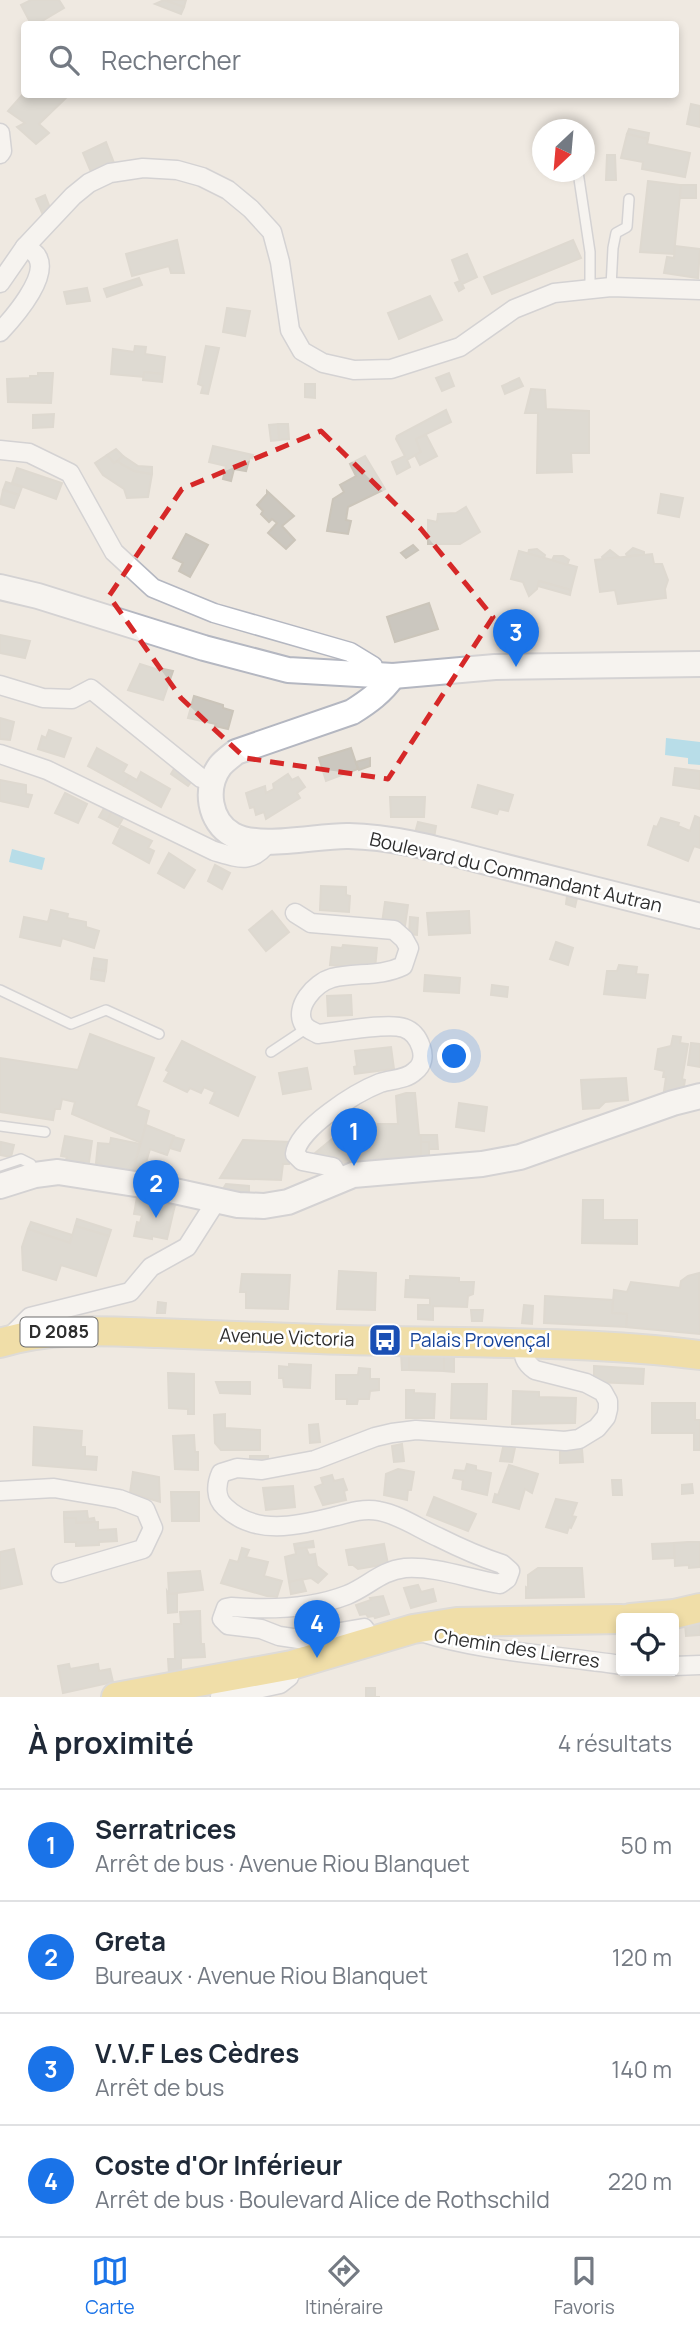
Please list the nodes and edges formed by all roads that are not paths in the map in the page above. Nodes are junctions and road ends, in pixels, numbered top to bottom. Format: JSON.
{"nodes":[{"id":1,"x":0,"y":133,"type":"edge"},
{"id":2,"x":0,"y":155,"type":"edge"},
{"id":3,"x":580,"y":182,"type":"edge"},
{"id":4,"x":629,"y":199,"type":"dead end"},
{"id":5,"x":25,"y":247,"type":"junction"},
{"id":6,"x":0,"y":283,"type":"edge"},
{"id":7,"x":611,"y":287,"type":"junction"},
{"id":8,"x":590,"y":289,"type":"junction"},
{"id":9,"x":700,"y":290,"type":"edge"},
{"id":10,"x":0,"y":332,"type":"edge"},
{"id":11,"x":0,"y":450,"type":"edge"},
{"id":12,"x":0,"y":587,"type":"edge"},
{"id":13,"x":700,"y":664,"type":"edge"},
{"id":14,"x":384,"y":676,"type":"junction"},
{"id":15,"x":0,"y":685,"type":"edge"},
{"id":16,"x":0,"y":754,"type":"edge"},
{"id":17,"x":212,"y":782,"type":"junction"},
{"id":18,"x":268,"y":841,"type":"junction"},
{"id":19,"x":295,"y":913,"type":"dead end"},
{"id":20,"x":700,"y":916,"type":"edge"},
{"id":21,"x":0,"y":990,"type":"edge"},
{"id":22,"x":307,"y":1028,"type":"junction"},
{"id":23,"x":159,"y":1034,"type":"dead end"},
{"id":24,"x":271,"y":1052,"type":"dead end"},
{"id":25,"x":700,"y":1096,"type":"edge"},
{"id":26,"x":0,"y":1126,"type":"edge"},
{"id":27,"x":45,"y":1132,"type":"dead end"},
{"id":28,"x":0,"y":1166,"type":"edge"},
{"id":29,"x":35,"y":1175,"type":"junction"},
{"id":30,"x":340,"y":1179,"type":"junction"},
{"id":31,"x":0,"y":1186,"type":"edge"},
{"id":32,"x":217,"y":1200,"type":"junction"},
{"id":33,"x":3,"y":1342,"type":"edge"},
{"id":34,"x":523,"y":1343,"type":"junction"},
{"id":35,"x":700,"y":1355,"type":"edge"},
{"id":36,"x":0,"y":1491,"type":"edge"},
{"id":37,"x":61,"y":1573,"type":"dead end"},
{"id":38,"x":700,"y":1608,"type":"edge"},
{"id":39,"x":678,"y":1613,"type":"edge"},
{"id":40,"x":616,"y":1619,"type":"edge"},
{"id":41,"x":413,"y":1629,"type":"junction"},
{"id":42,"x":373,"y":1641,"type":"junction"},
{"id":43,"x":616,"y":1664,"type":"edge"},
{"id":44,"x":292,"y":1665,"type":"junction"},
{"id":45,"x":700,"y":1665,"type":"edge"},
{"id":46,"x":679,"y":1666,"type":"edge"},
{"id":47,"x":116,"y":1697,"type":"edge"},
{"id":48,"x":220,"y":1697,"type":"edge"}],
"edges":[{"from":1,"to":2,"type":"street"},
{"from":3,"to":8,"type":"lane"},
{"from":4,"to":7,"type":"lane"},
{"from":5,"to":6,"type":"street"},
{"from":5,"to":8,"type":"street"},
{"from":5,"to":10,"type":"street"},
{"from":7,"to":8,"type":"street"},
{"from":7,"to":9,"type":"street"},
{"from":11,"to":14,"type":"street"},
{"from":12,"to":14,"type":"street"},
{"from":13,"to":14,"type":"street"},
{"from":14,"to":17,"type":"street"},
{"from":15,"to":17,"type":"street"},
{"from":16,"to":18,"type":"street"},
{"from":17,"to":18,"type":"street","name":"Boulevard du Commandant Autran"},
{"from":18,"to":20,"type":"street","name":"Boulevard du Commandant Autran"},
{"from":19,"to":22,"type":"street"},
{"from":21,"to":23,"type":"lane"},
{"from":22,"to":24,"type":"lane"},
{"from":22,"to":30,"type":"street"},
{"from":25,"to":30,"type":"street"},
{"from":26,"to":27,"type":"lane"},
{"from":28,"to":29,"type":"lane"},
{"from":29,"to":31,"type":"street"},
{"from":29,"to":32,"type":"street"},
{"from":30,"to":32,"type":"street"},
{"from":32,"to":33,"type":"street"},
{"from":33,"to":34,"type":"main road","name":"Avenue Victoria","number":"D 2085"},
{"from":34,"to":35,"type":"main road","name":"Avenue Victoria","number":"D 2085"},
{"from":34,"to":42,"type":"street"},
{"from":36,"to":37,"type":"street"},
{"from":38,"to":39,"type":"main road"},
{"from":40,"to":41,"type":"main road"},
{"from":41,"to":42,"type":"main road"},
{"from":41,"to":43,"type":"street","name":"Chemin des Lierres"},
{"from":42,"to":44,"type":"main road"},
{"from":44,"to":47,"type":"main road"},
{"from":44,"to":48,"type":"street"},
{"from":45,"to":46,"type":"street"}]}
